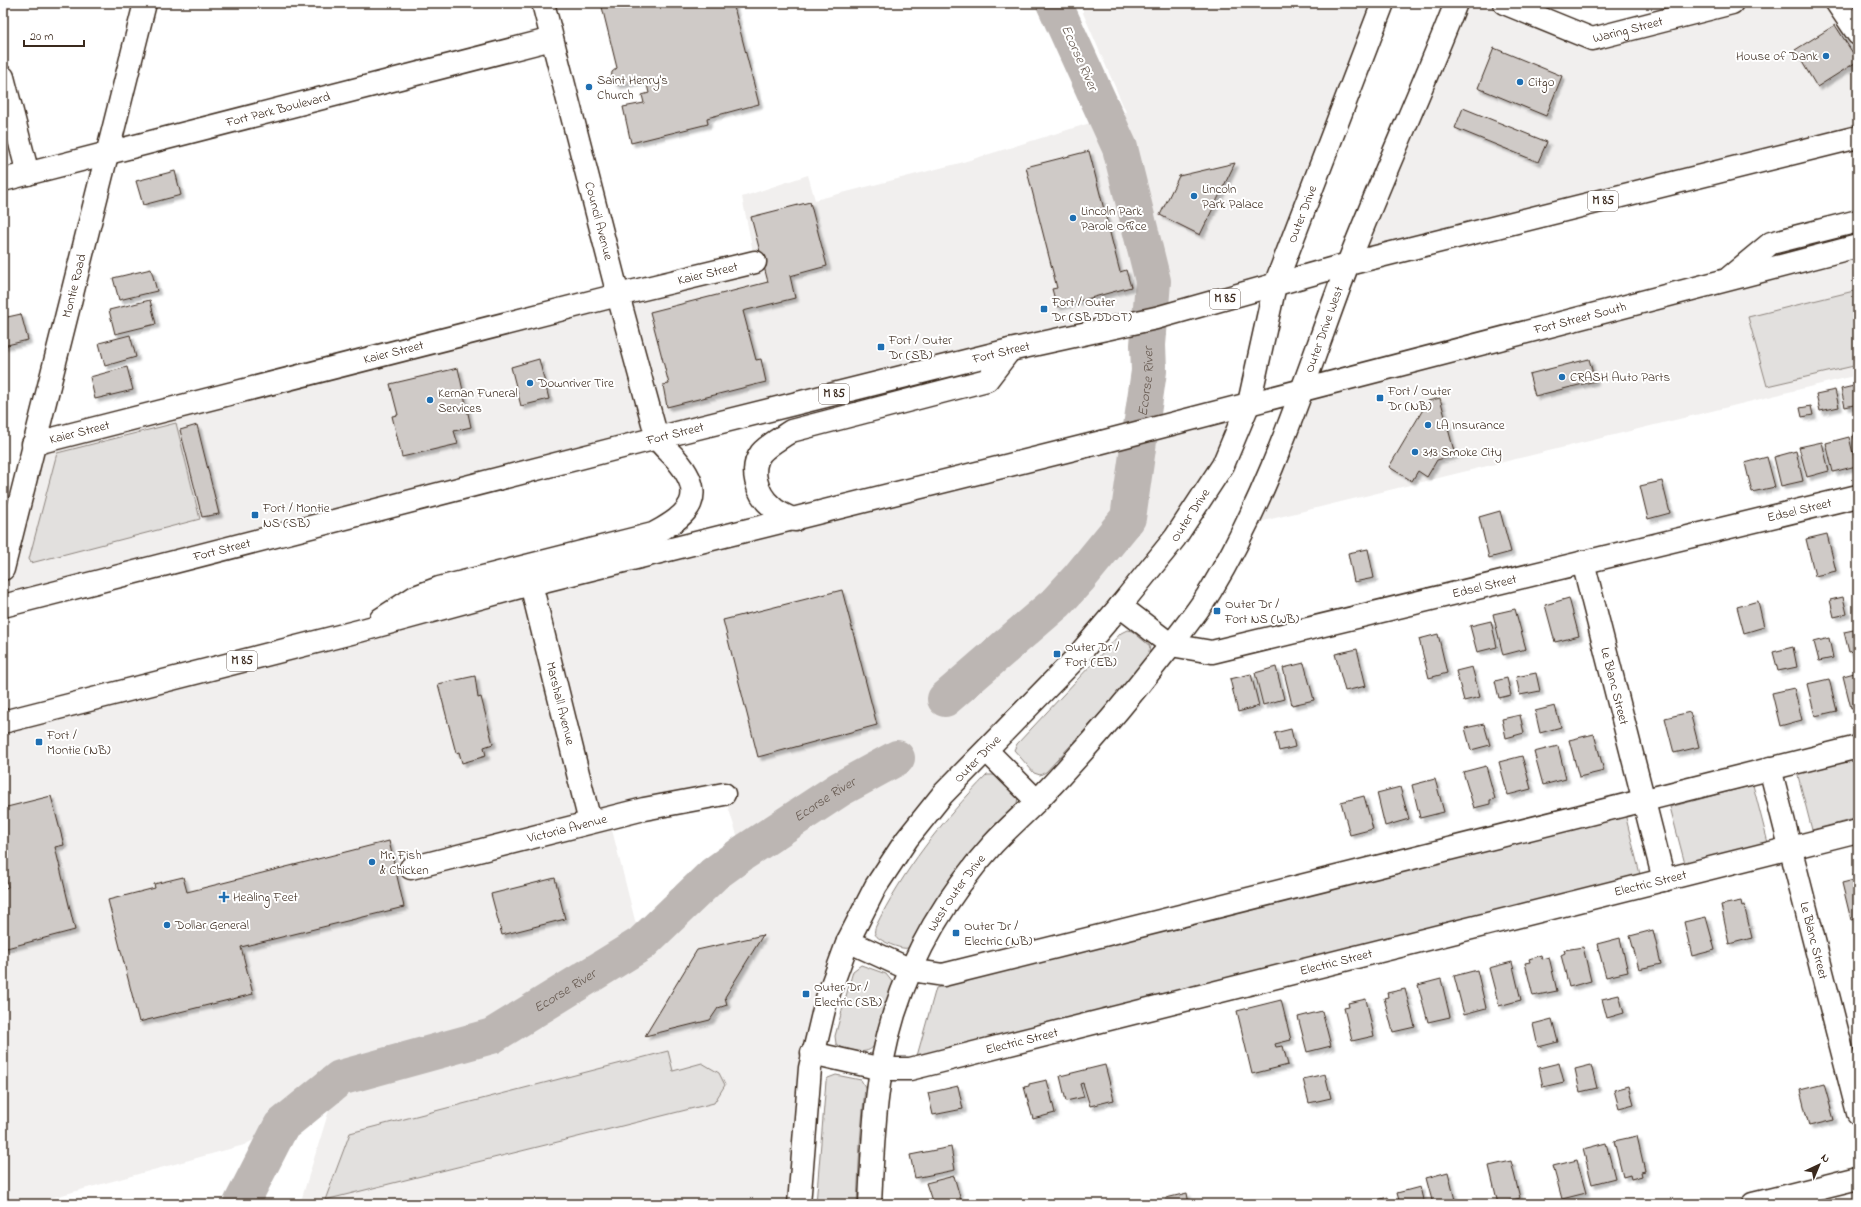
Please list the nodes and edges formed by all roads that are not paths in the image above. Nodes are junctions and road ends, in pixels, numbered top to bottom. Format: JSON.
{"nodes":[{"id":1,"x":145,"y":3,"type":"edge"},
{"id":2,"x":543,"y":3,"type":"edge"},
{"id":3,"x":1383,"y":3,"type":"edge"},
{"id":4,"x":1456,"y":3,"type":"edge"},
{"id":5,"x":1504,"y":3,"type":"edge"},
{"id":6,"x":1732,"y":3,"type":"edge"},
{"id":7,"x":1837,"y":3,"type":"edge"},
{"id":8,"x":1858,"y":34,"type":"edge"},
{"id":9,"x":552,"y":40,"type":"junction"},
{"id":10,"x":3,"y":77,"type":"edge"},
{"id":11,"x":1858,"y":137,"type":"edge"},
{"id":12,"x":107,"y":153,"type":"junction"},
{"id":13,"x":28,"y":174,"type":"junction"},
{"id":14,"x":3,"y":180,"type":"edge"},
{"id":15,"x":1858,"y":221,"type":"edge"},
{"id":16,"x":1858,"y":246,"type":"edge"},
{"id":17,"x":755,"y":262,"type":"dead end"},
{"id":18,"x":1348,"y":264,"type":"junction"},
{"id":19,"x":1725,"y":282,"type":"junction"},
{"id":20,"x":1275,"y":285,"type":"junction"},
{"id":21,"x":618,"y":295,"type":"junction"},
{"id":22,"x":1010,"y":350,"type":"junction"},
{"id":23,"x":1303,"y":390,"type":"junction"},
{"id":24,"x":1249,"y":403,"type":"junction"},
{"id":25,"x":657,"y":438,"type":"junction"},
{"id":26,"x":33,"y":444,"type":"junction"},
{"id":27,"x":1858,"y":496,"type":"edge"},
{"id":28,"x":795,"y":520,"type":"junction"},
{"id":29,"x":1583,"y":562,"type":"junction"},
{"id":30,"x":3,"y":569,"type":"edge"},
{"id":31,"x":531,"y":584,"type":"junction"},
{"id":32,"x":3,"y":606,"type":"edge"},
{"id":33,"x":1120,"y":606,"type":"junction"},
{"id":34,"x":369,"y":628,"type":"junction"},
{"id":35,"x":1171,"y":645,"type":"junction"},
{"id":36,"x":3,"y":722,"type":"edge"},
{"id":37,"x":1858,"y":746,"type":"edge"},
{"id":38,"x":987,"y":751,"type":"junction"},
{"id":39,"x":1770,"y":768,"type":"junction"},
{"id":40,"x":724,"y":794,"type":"dead end"},
{"id":41,"x":1644,"y":800,"type":"junction"},
{"id":42,"x":1037,"y":801,"type":"junction"},
{"id":43,"x":590,"y":822,"type":"junction"},
{"id":44,"x":1858,"y":831,"type":"edge"},
{"id":45,"x":1790,"y":848,"type":"junction"},
{"id":46,"x":411,"y":868,"type":"dead end"},
{"id":47,"x":1664,"y":880,"type":"junction"},
{"id":48,"x":848,"y":941,"type":"junction"},
{"id":49,"x":911,"y":970,"type":"junction"},
{"id":50,"x":812,"y":1053,"type":"junction"},
{"id":51,"x":882,"y":1069,"type":"junction"},
{"id":52,"x":1858,"y":1113,"type":"edge"},
{"id":53,"x":1858,"y":1178,"type":"edge"},
{"id":54,"x":799,"y":1204,"type":"edge"},
{"id":55,"x":870,"y":1204,"type":"edge"},
{"id":56,"x":1753,"y":1204,"type":"edge"}],
"edges":[{"from":1,"to":12,"type":"main road","name":"Montie Road"},
{"from":2,"to":9,"type":"main road","name":"Council Avenue"},
{"from":3,"to":20,"type":"main road","name":"Outer Drive"},
{"from":4,"to":18,"type":"main road","name":"Outer Drive West"},
{"from":5,"to":6,"type":"main road","name":"Waring Street"},
{"from":7,"to":8,"type":"main road"},
{"from":9,"to":12,"type":"main road","name":"Fort Park Boulevard"},
{"from":9,"to":21,"type":"main road","name":"Council Avenue"},
{"from":10,"to":13,"type":"main road"},
{"from":11,"to":18,"type":"main road","number":"M 85"},
{"from":12,"to":13,"type":"main road","name":"Fort Park Boulevard"},
{"from":12,"to":26,"type":"main road","name":"Montie Road"},
{"from":13,"to":14,"type":"main road","name":"Fort Park Boulevard"},
{"from":15,"to":19,"type":"main road"},
{"from":16,"to":19,"type":"main road","name":"Fort Street South","number":"M 85"},
{"from":17,"to":21,"type":"main road","name":"Kaier Street"},
{"from":18,"to":20,"type":"main road","name":"Fort Street","number":"M 85"},
{"from":18,"to":23,"type":"main road","name":"Outer Drive West"},
{"from":19,"to":23,"type":"main road","name":"Fort Street South","number":"M 85"},
{"from":20,"to":22,"type":"main road","name":"Fort Street","number":"M 85"},
{"from":20,"to":24,"type":"main road","name":"Outer Drive"},
{"from":21,"to":25,"type":"main road","name":"Council Avenue"},
{"from":21,"to":26,"type":"main road","name":"Kaier Street"},
{"from":22,"to":25,"type":"main road","name":"Fort Street","number":"M 85"},
{"from":22,"to":28,"type":"main road"},
{"from":23,"to":24,"type":"main road","number":"M 85"},
{"from":23,"to":35,"type":"main road","name":"Outer Drive West"},
{"from":24,"to":28,"type":"main road","number":"M 85"},
{"from":24,"to":33,"type":"main road","name":"Outer Drive"},
{"from":25,"to":32,"type":"main road","name":"Fort Street","number":"M 85"},
{"from":25,"to":34,"type":"main road"},
{"from":26,"to":30,"type":"main road","name":"Montie Road"},
{"from":27,"to":29,"type":"main road","name":"Edsel Street"},
{"from":28,"to":31,"type":"main road","number":"M 85"},
{"from":29,"to":35,"type":"main road","name":"Edsel Street"},
{"from":29,"to":41,"type":"main road","name":"Le Blanc Street"},
{"from":31,"to":34,"type":"main road","number":"M 85"},
{"from":31,"to":43,"type":"main road","name":"Marshall Avenue"},
{"from":33,"to":35,"type":"main road","name":"Edsel Street"},
{"from":33,"to":38,"type":"main road","name":"Outer Drive"},
{"from":34,"to":36,"type":"main road","number":"M 85"},
{"from":35,"to":42,"type":"main road","name":"West Outer Drive"},
{"from":37,"to":39,"type":"main road"},
{"from":38,"to":42,"type":"main road"},
{"from":38,"to":48,"type":"main road","name":"Outer Drive"},
{"from":39,"to":41,"type":"main road"},
{"from":39,"to":45,"type":"main road","name":"Le Blanc Street"},
{"from":40,"to":43,"type":"main road","name":"Victoria Avenue"},
{"from":41,"to":47,"type":"main road","name":"Le Blanc Street"},
{"from":41,"to":49,"type":"main road"},
{"from":42,"to":49,"type":"main road","name":"West Outer Drive"},
{"from":43,"to":46,"type":"main road","name":"Victoria Avenue"},
{"from":44,"to":45,"type":"main road","name":"Electric Street"},
{"from":45,"to":47,"type":"main road","name":"Electric Street"},
{"from":45,"to":52,"type":"main road","name":"Le Blanc Street"},
{"from":47,"to":51,"type":"main road","name":"Electric Street"},
{"from":48,"to":49,"type":"main road"},
{"from":48,"to":50,"type":"main road"},
{"from":49,"to":51,"type":"main road","name":"West Outer Drive"},
{"from":50,"to":51,"type":"main road","name":"Electric Street"},
{"from":50,"to":54,"type":"main road"},
{"from":51,"to":55,"type":"main road","name":"West Outer Drive"},
{"from":53,"to":56,"type":"main road"}]}
